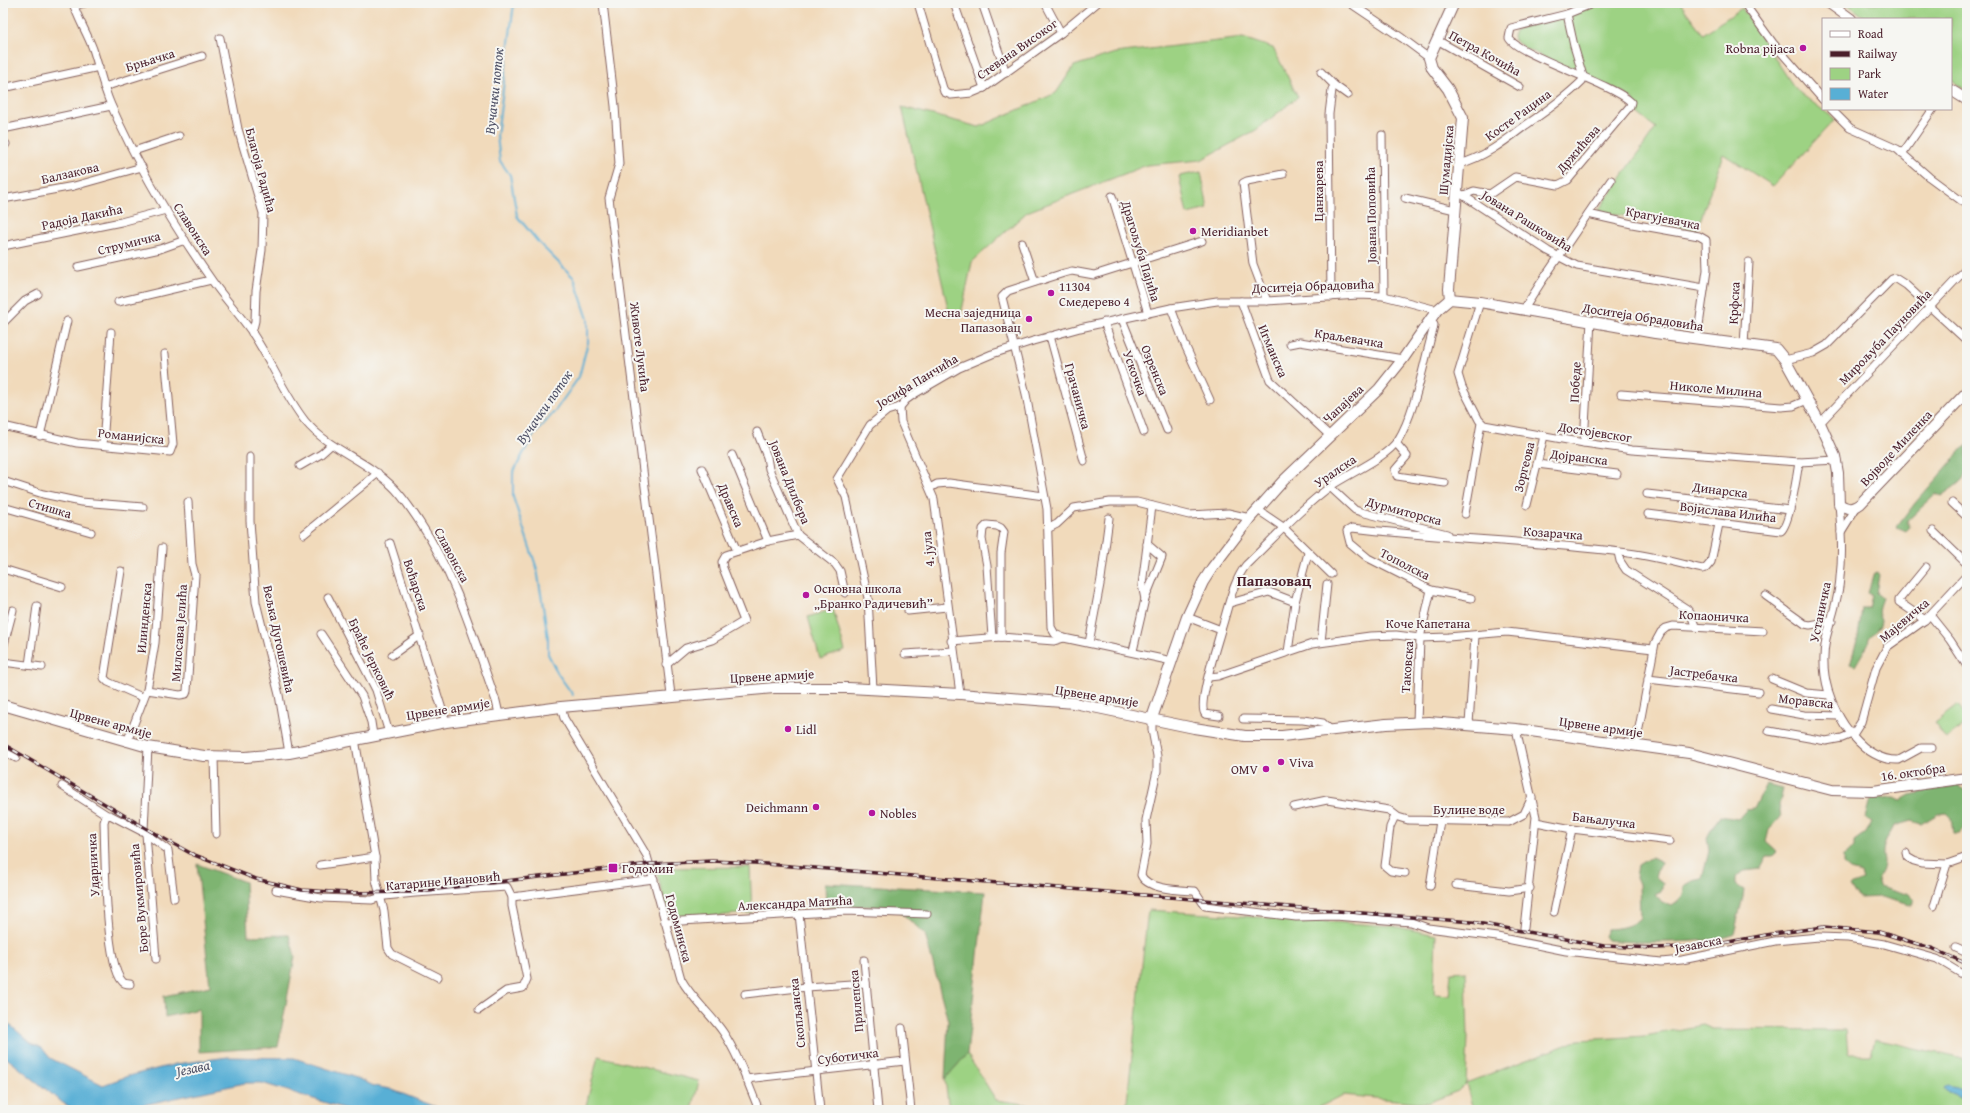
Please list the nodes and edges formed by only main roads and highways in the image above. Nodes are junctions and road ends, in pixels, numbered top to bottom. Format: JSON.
{"nodes":[{"id":1,"x":1454,"y":3,"type":"edge"},
{"id":2,"x":1829,"y":3,"type":"edge"},
{"id":3,"x":1850,"y":18,"type":"edge"},
{"id":4,"x":1952,"y":91,"type":"edge"},
{"id":5,"x":1967,"y":100,"type":"edge"},
{"id":6,"x":1450,"y":299,"type":"junction"},
{"id":7,"x":1785,"y":360,"type":"joint"},
{"id":8,"x":1967,"y":392,"type":"edge"},
{"id":9,"x":1839,"y":504,"type":"joint"},
{"id":10,"x":3,"y":705,"type":"edge"},
{"id":11,"x":1152,"y":718,"type":"junction"},
{"id":12,"x":1967,"y":778,"type":"edge"},
{"id":13,"x":1863,"y":791,"type":"joint"}],
"edges":[{"from":1,"to":6,"type":"main road","name":"Шумадијска"},
{"from":2,"to":3,"type":"main road"},
{"from":4,"to":5,"type":"main road"},
{"from":6,"to":7,"type":"main road","name":"Доситеја Обрадовића"},
{"from":6,"to":11,"type":"main road","name":"Чапајева"},
{"from":7,"to":9,"type":"main road","name":"Устаничка"},
{"from":8,"to":9,"type":"main road","name":"Војводе Миленка"},
{"from":10,"to":11,"type":"main road","name":"Црвене армије"},
{"from":11,"to":13,"type":"main road","name":"Црвене армије"},
{"from":12,"to":13,"type":"main road","name":"16. октобра"}]}
